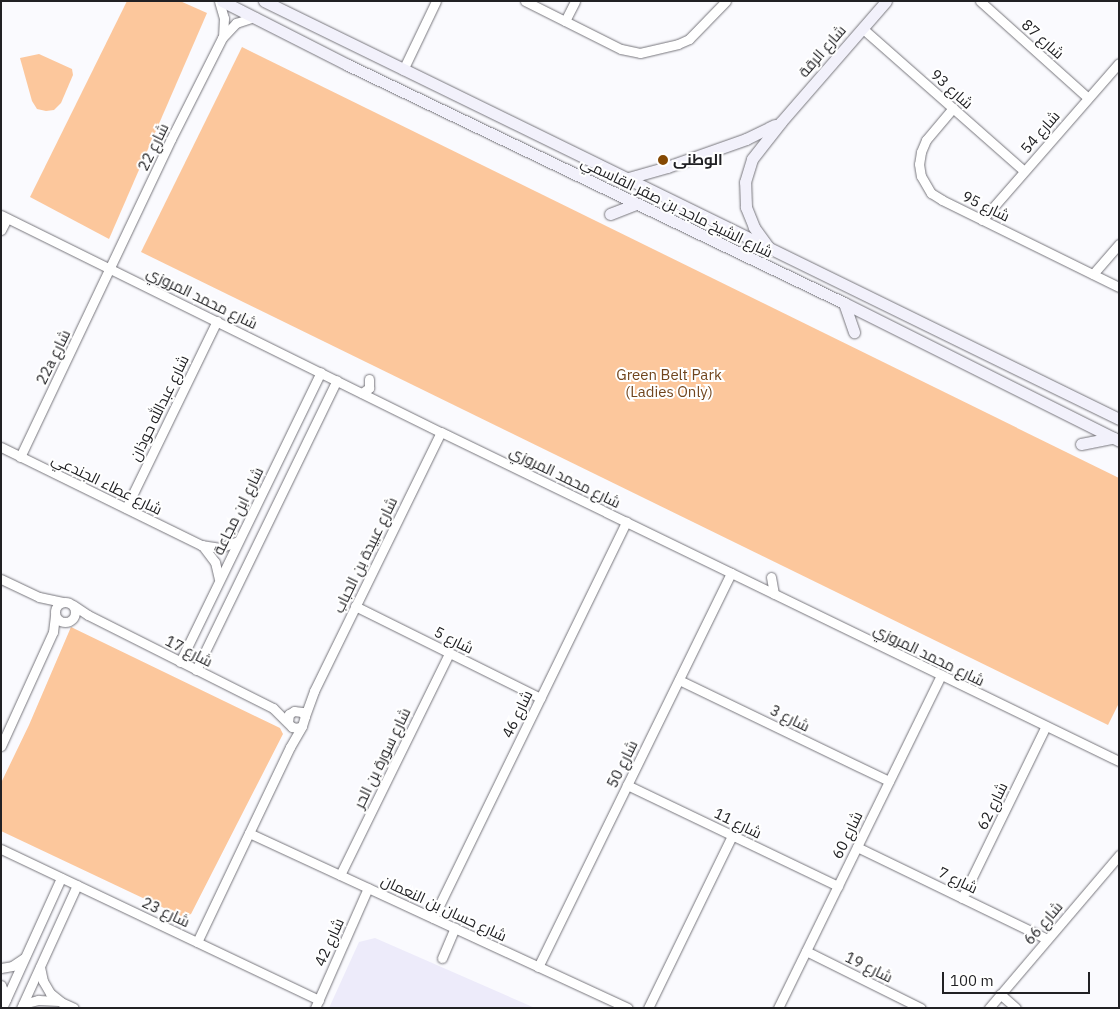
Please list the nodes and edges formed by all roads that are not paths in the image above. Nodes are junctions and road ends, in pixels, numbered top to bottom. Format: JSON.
{"nodes":[{"id":1,"x":221,"y":1,"type":"edge"},
{"id":2,"x":264,"y":1,"type":"edge"},
{"id":3,"x":436,"y":1,"type":"edge"},
{"id":4,"x":525,"y":1,"type":"edge"},
{"id":5,"x":575,"y":1,"type":"edge"},
{"id":6,"x":726,"y":1,"type":"edge"},
{"id":7,"x":980,"y":1,"type":"edge"},
{"id":8,"x":882,"y":3,"type":"edge"},
{"id":9,"x":255,"y":17,"type":"junction"},
{"id":10,"x":566,"y":21,"type":"junction"},
{"id":11,"x":862,"y":28,"type":"junction"},
{"id":12,"x":222,"y":38,"type":"junction"},
{"id":13,"x":1119,"y":63,"type":"edge"},
{"id":14,"x":348,"y":65,"type":"junction"},
{"id":15,"x":403,"y":70,"type":"junction"},
{"id":16,"x":1088,"y":98,"type":"junction"},
{"id":17,"x":953,"y":108,"type":"junction"},
{"id":18,"x":781,"y":122,"type":"junction"},
{"id":19,"x":1024,"y":171,"type":"junction"},
{"id":20,"x":625,"y":179,"type":"junction"},
{"id":21,"x":636,"y":204,"type":"junction"},
{"id":22,"x":610,"y":214,"type":"dead end"},
{"id":23,"x":4,"y":217,"type":"edge"},
{"id":24,"x":982,"y":220,"type":"junction"},
{"id":25,"x":1,"y":230,"type":"edge"},
{"id":26,"x":1119,"y":244,"type":"edge"},
{"id":27,"x":772,"y":251,"type":"junction"},
{"id":28,"x":111,"y":269,"type":"junction"},
{"id":29,"x":1093,"y":274,"type":"junction"},
{"id":30,"x":1119,"y":287,"type":"edge"},
{"id":31,"x":844,"y":303,"type":"junction"},
{"id":32,"x":217,"y":320,"type":"junction"},
{"id":33,"x":922,"y":324,"type":"junction"},
{"id":34,"x":889,"y":327,"type":"junction"},
{"id":35,"x":854,"y":332,"type":"dead end"},
{"id":36,"x":321,"y":372,"type":"junction"},
{"id":37,"x":337,"y":380,"type":"junction"},
{"id":38,"x":369,"y":380,"type":"dead end"},
{"id":39,"x":362,"y":393,"type":"junction"},
{"id":40,"x":1119,"y":419,"type":"edge"},
{"id":41,"x":441,"y":432,"type":"junction"},
{"id":42,"x":1116,"y":440,"type":"edge"},
{"id":43,"x":1081,"y":444,"type":"dead end"},
{"id":44,"x":1,"y":448,"type":"edge"},
{"id":45,"x":20,"y":456,"type":"junction"},
{"id":46,"x":126,"y":508,"type":"junction"},
{"id":47,"x":626,"y":522,"type":"junction"},
{"id":48,"x":238,"y":540,"type":"junction"},
{"id":49,"x":201,"y":545,"type":"junction"},
{"id":50,"x":731,"y":573,"type":"junction"},
{"id":51,"x":771,"y":577,"type":"dead end"},
{"id":52,"x":1,"y":579,"type":"edge"},
{"id":53,"x":219,"y":580,"type":"junction"},
{"id":54,"x":774,"y":594,"type":"junction"},
{"id":55,"x":39,"y":597,"type":"junction"},
{"id":56,"x":62,"y":602,"type":"junction"},
{"id":57,"x":72,"y":605,"type":"junction"},
{"id":58,"x":355,"y":606,"type":"junction"},
{"id":59,"x":55,"y":613,"type":"junction"},
{"id":60,"x":93,"y":618,"type":"junction"},
{"id":61,"x":68,"y":621,"type":"junction"},
{"id":62,"x":53,"y":632,"type":"junction"},
{"id":63,"x":449,"y":653,"type":"junction"},
{"id":64,"x":180,"y":662,"type":"junction"},
{"id":65,"x":196,"y":670,"type":"junction"},
{"id":66,"x":941,"y":675,"type":"junction"},
{"id":67,"x":679,"y":680,"type":"junction"},
{"id":68,"x":314,"y":690,"type":"junction"},
{"id":69,"x":540,"y":698,"type":"junction"},
{"id":70,"x":272,"y":708,"type":"junction"},
{"id":71,"x":295,"y":710,"type":"junction"},
{"id":72,"x":305,"y":716,"type":"junction"},
{"id":73,"x":289,"y":723,"type":"junction"},
{"id":74,"x":302,"y":726,"type":"junction"},
{"id":75,"x":1046,"y":726,"type":"junction"},
{"id":76,"x":1,"y":746,"type":"edge"},
{"id":77,"x":290,"y":747,"type":"junction"},
{"id":78,"x":1118,"y":759,"type":"edge"},
{"id":79,"x":889,"y":781,"type":"junction"},
{"id":80,"x":627,"y":786,"type":"junction"},
{"id":81,"x":248,"y":833,"type":"junction"},
{"id":82,"x":732,"y":836,"type":"junction"},
{"id":83,"x":857,"y":847,"type":"junction"},
{"id":84,"x":1,"y":849,"type":"edge"},
{"id":85,"x":1119,"y":855,"type":"edge"},
{"id":86,"x":340,"y":874,"type":"junction"},
{"id":87,"x":61,"y":878,"type":"junction"},
{"id":88,"x":77,"y":886,"type":"junction"},
{"id":89,"x":838,"y":886,"type":"junction"},
{"id":90,"x":368,"y":888,"type":"junction"},
{"id":91,"x":962,"y":898,"type":"junction"},
{"id":92,"x":433,"y":918,"type":"junction"},
{"id":93,"x":455,"y":928,"type":"junction"},
{"id":94,"x":1047,"y":939,"type":"junction"},
{"id":95,"x":196,"y":942,"type":"junction"},
{"id":96,"x":806,"y":951,"type":"junction"},
{"id":97,"x":24,"y":958,"type":"junction"},
{"id":98,"x":442,"y":958,"type":"dead end"},
{"id":99,"x":40,"y":967,"type":"junction"},
{"id":100,"x":538,"y":967,"type":"junction"},
{"id":101,"x":1,"y":968,"type":"edge"},
{"id":102,"x":1,"y":985,"type":"edge"},
{"id":103,"x":1000,"y":994,"type":"junction"},
{"id":104,"x":61,"y":1002,"type":"junction"},
{"id":105,"x":4,"y":1003,"type":"edge"},
{"id":106,"x":317,"y":1004,"type":"edge"},
{"id":107,"x":22,"y":1006,"type":"edge"},
{"id":108,"x":74,"y":1008,"type":"edge"},
{"id":109,"x":627,"y":1008,"type":"edge"},
{"id":110,"x":648,"y":1008,"type":"edge"},
{"id":111,"x":778,"y":1008,"type":"edge"},
{"id":112,"x":920,"y":1008,"type":"edge"},
{"id":113,"x":989,"y":1008,"type":"edge"},
{"id":114,"x":1016,"y":1008,"type":"edge"}],
"edges":[{"from":1,"to":9,"type":"main road","name":"شارع الشيخ ماجد بن صقر القاسمي"},
{"from":1,"to":12,"type":"street","name":"شارع 22"},
{"from":2,"to":15,"type":"main road","name":"شارع الشيخ ماجد بن صقر القاسمي"},
{"from":3,"to":15,"type":"street"},
{"from":4,"to":10,"type":"street"},
{"from":5,"to":10,"type":"street"},
{"from":6,"to":10,"type":"street"},
{"from":7,"to":16,"type":"street","name":"شارع 87"},
{"from":8,"to":11,"type":"main road","name":"شارع الرقة"},
{"from":9,"to":12,"type":"street","name":"شارع 22"},
{"from":9,"to":14,"type":"main road","name":"شارع الشيخ ماجد بن صقر القاسمي"},
{"from":11,"to":17,"type":"street","name":"شارع 93"},
{"from":11,"to":18,"type":"main road","name":"شارع الرقة"},
{"from":12,"to":28,"type":"street","name":"شارع 22"},
{"from":13,"to":16,"type":"street","name":"شارع 54"},
{"from":14,"to":15,"type":"main road"},
{"from":14,"to":21,"type":"main road","name":"شارع الشيخ ماجد بن صقر القاسمي"},
{"from":15,"to":20,"type":"main road","name":"شارع الشيخ ماجد بن صقر القاسمي"},
{"from":16,"to":19,"type":"street","name":"شارع 54"},
{"from":17,"to":19,"type":"street","name":"شارع 93"},
{"from":17,"to":24,"type":"street","name":"شارع 95"},
{"from":18,"to":20,"type":"main road","name":"شارع الرقة"},
{"from":18,"to":27,"type":"main road","name":"شارع الرقة"},
{"from":19,"to":24,"type":"street","name":"شارع 54"},
{"from":20,"to":27,"type":"main road","name":"شارع الشيخ ماجد بن صقر القاسمي"},
{"from":21,"to":22,"type":"main road"},
{"from":21,"to":31,"type":"main road","name":"شارع الشيخ ماجد بن صقر القاسمي"},
{"from":23,"to":25,"type":"street"},
{"from":23,"to":28,"type":"street","name":"شارع محمد المروزي"},
{"from":24,"to":29,"type":"street","name":"شارع 95"},
{"from":26,"to":29,"type":"street"},
{"from":27,"to":33,"type":"main road","name":"شارع الشيخ ماجد بن صقر القاسمي"},
{"from":28,"to":32,"type":"street","name":"شارع محمد المروزي"},
{"from":28,"to":45,"type":"street","name":"22a شارع"},
{"from":29,"to":30,"type":"street","name":"شارع 95"},
{"from":31,"to":34,"type":"main road","name":"شارع الشيخ ماجد بن صقر القاسمي"},
{"from":31,"to":35,"type":"main road"},
{"from":32,"to":36,"type":"street","name":"شارع محمد المروزي"},
{"from":32,"to":46,"type":"street","name":"شارع عبدالله حوذان"},
{"from":33,"to":34,"type":"main road"},
{"from":33,"to":40,"type":"main road","name":"شارع الشيخ ماجد بن صقر القاسمي"},
{"from":34,"to":42,"type":"main road","name":"شارع الشيخ ماجد بن صقر القاسمي"},
{"from":36,"to":37,"type":"street","name":"شارع محمد المروزي"},
{"from":36,"to":48,"type":"street","name":"شارع ابن مجاعة"},
{"from":37,"to":39,"type":"street","name":"شارع محمد المروزي"},
{"from":37,"to":65,"type":"street","name":"شارع ابن مجاعة"},
{"from":38,"to":39,"type":"street"},
{"from":39,"to":41,"type":"street","name":"شارع محمد المروزي"},
{"from":41,"to":47,"type":"street","name":"شارع محمد المروزي"},
{"from":41,"to":58,"type":"street","name":"شارع عبيدة بن الحباب"},
{"from":42,"to":43,"type":"main road"},
{"from":44,"to":45,"type":"street","name":"شارع عطاء الجندعي"},
{"from":45,"to":46,"type":"street","name":"شارع عطاء الجندعي"},
{"from":46,"to":49,"type":"street","name":"شارع عطاء الجندعي"},
{"from":47,"to":50,"type":"street","name":"شارع محمد المروزي"},
{"from":47,"to":69,"type":"street","name":"شارع 46"},
{"from":48,"to":49,"type":"street","name":"شارع عطاء الجندعي"},
{"from":48,"to":53,"type":"street","name":"شارع ابن مجاعة"},
{"from":49,"to":53,"type":"street","name":"شارع عطاء الجندعي"},
{"from":50,"to":54,"type":"street","name":"شارع محمد المروزي"},
{"from":50,"to":67,"type":"street","name":"شارع 50"},
{"from":51,"to":54,"type":"street"},
{"from":52,"to":55,"type":"street"},
{"from":53,"to":64,"type":"street","name":"شارع ابن مجاعة"},
{"from":54,"to":66,"type":"street","name":"شارع محمد المروزي"},
{"from":55,"to":56,"type":"street"},
{"from":55,"to":59,"type":"street"},
{"from":56,"to":57,"type":"street"},
{"from":56,"to":59,"type":"street"},
{"from":57,"to":60,"type":"street","name":"شارع 17"},
{"from":57,"to":61,"type":"street"},
{"from":58,"to":63,"type":"street","name":"شارع 5"},
{"from":58,"to":68,"type":"street","name":"شارع عبيدة بن الحباب"},
{"from":59,"to":61,"type":"street"},
{"from":59,"to":62,"type":"street"},
{"from":60,"to":61,"type":"street","name":"شارع 17"},
{"from":60,"to":64,"type":"street","name":"شارع 17"},
{"from":61,"to":62,"type":"street"},
{"from":62,"to":76,"type":"street"},
{"from":63,"to":69,"type":"street","name":"شارع 5"},
{"from":63,"to":86,"type":"street","name":"شارع سورة بن الحر"},
{"from":64,"to":65,"type":"street","name":"شارع 17"},
{"from":65,"to":70,"type":"street","name":"شارع 17"},
{"from":66,"to":75,"type":"street","name":"شارع محمد المروزي"},
{"from":66,"to":79,"type":"street","name":"شارع 60"},
{"from":67,"to":79,"type":"street","name":"شارع 3"},
{"from":67,"to":80,"type":"street","name":"شارع 50"},
{"from":68,"to":71,"type":"street","name":"شارع عبيدة بن الحباب"},
{"from":68,"to":72,"type":"street","name":"شارع عبيدة بن الحباب"},
{"from":69,"to":92,"type":"street","name":"شارع 46"},
{"from":70,"to":71,"type":"street","name":"شارع 17"},
{"from":70,"to":73,"type":"street","name":"شارع 17"},
{"from":71,"to":72,"type":"street"},
{"from":71,"to":73,"type":"street"},
{"from":72,"to":74,"type":"street"},
{"from":73,"to":74,"type":"street"},
{"from":73,"to":77,"type":"street"},
{"from":74,"to":77,"type":"street"},
{"from":75,"to":78,"type":"street","name":"شارع محمد المروزي"},
{"from":75,"to":91,"type":"street","name":"شارع 62"},
{"from":77,"to":81,"type":"street"},
{"from":79,"to":83,"type":"street","name":"شارع 60"},
{"from":80,"to":82,"type":"street","name":"شارع 11"},
{"from":80,"to":100,"type":"street","name":"شارع 50"},
{"from":81,"to":86,"type":"street","name":"شارع حسان بن النعمان"},
{"from":81,"to":95,"type":"street"},
{"from":82,"to":89,"type":"street","name":"شارع 11"},
{"from":82,"to":110,"type":"street"},
{"from":83,"to":89,"type":"street","name":"شارع 60"},
{"from":83,"to":91,"type":"street","name":"شارع 7"},
{"from":84,"to":87,"type":"street","name":"شارع 23"},
{"from":85,"to":94,"type":"street","name":"شارع 66"},
{"from":86,"to":90,"type":"street","name":"شارع حسان بن النعمان"},
{"from":87,"to":88,"type":"street","name":"شارع 23"},
{"from":87,"to":97,"type":"street"},
{"from":88,"to":95,"type":"street","name":"شارع 23"},
{"from":88,"to":99,"type":"street"},
{"from":89,"to":96,"type":"street","name":"شارع 60"},
{"from":90,"to":92,"type":"street","name":"شارع حسان بن النعمان"},
{"from":90,"to":106,"type":"street","name":"شارع 42"},
{"from":91,"to":94,"type":"street","name":"شارع 7"},
{"from":92,"to":93,"type":"street","name":"شارع حسان بن النعمان"},
{"from":93,"to":98,"type":"street"},
{"from":93,"to":100,"type":"street","name":"شارع حسان بن النعمان"},
{"from":94,"to":103,"type":"street","name":"شارع 66"},
{"from":95,"to":106,"type":"street","name":"شارع 23"},
{"from":96,"to":111,"type":"street","name":"شارع 60"},
{"from":96,"to":112,"type":"street","name":"شارع 19"},
{"from":97,"to":101,"type":"street"},
{"from":97,"to":105,"type":"street"},
{"from":99,"to":104,"type":"street"},
{"from":99,"to":107,"type":"street"},
{"from":100,"to":109,"type":"street","name":"شارع حسان بن النعمان"},
{"from":102,"to":105,"type":"street"},
{"from":103,"to":113,"type":"street","name":"شارع 66"},
{"from":103,"to":114,"type":"street"},
{"from":104,"to":107,"type":"street"},
{"from":104,"to":108,"type":"street"}]}
